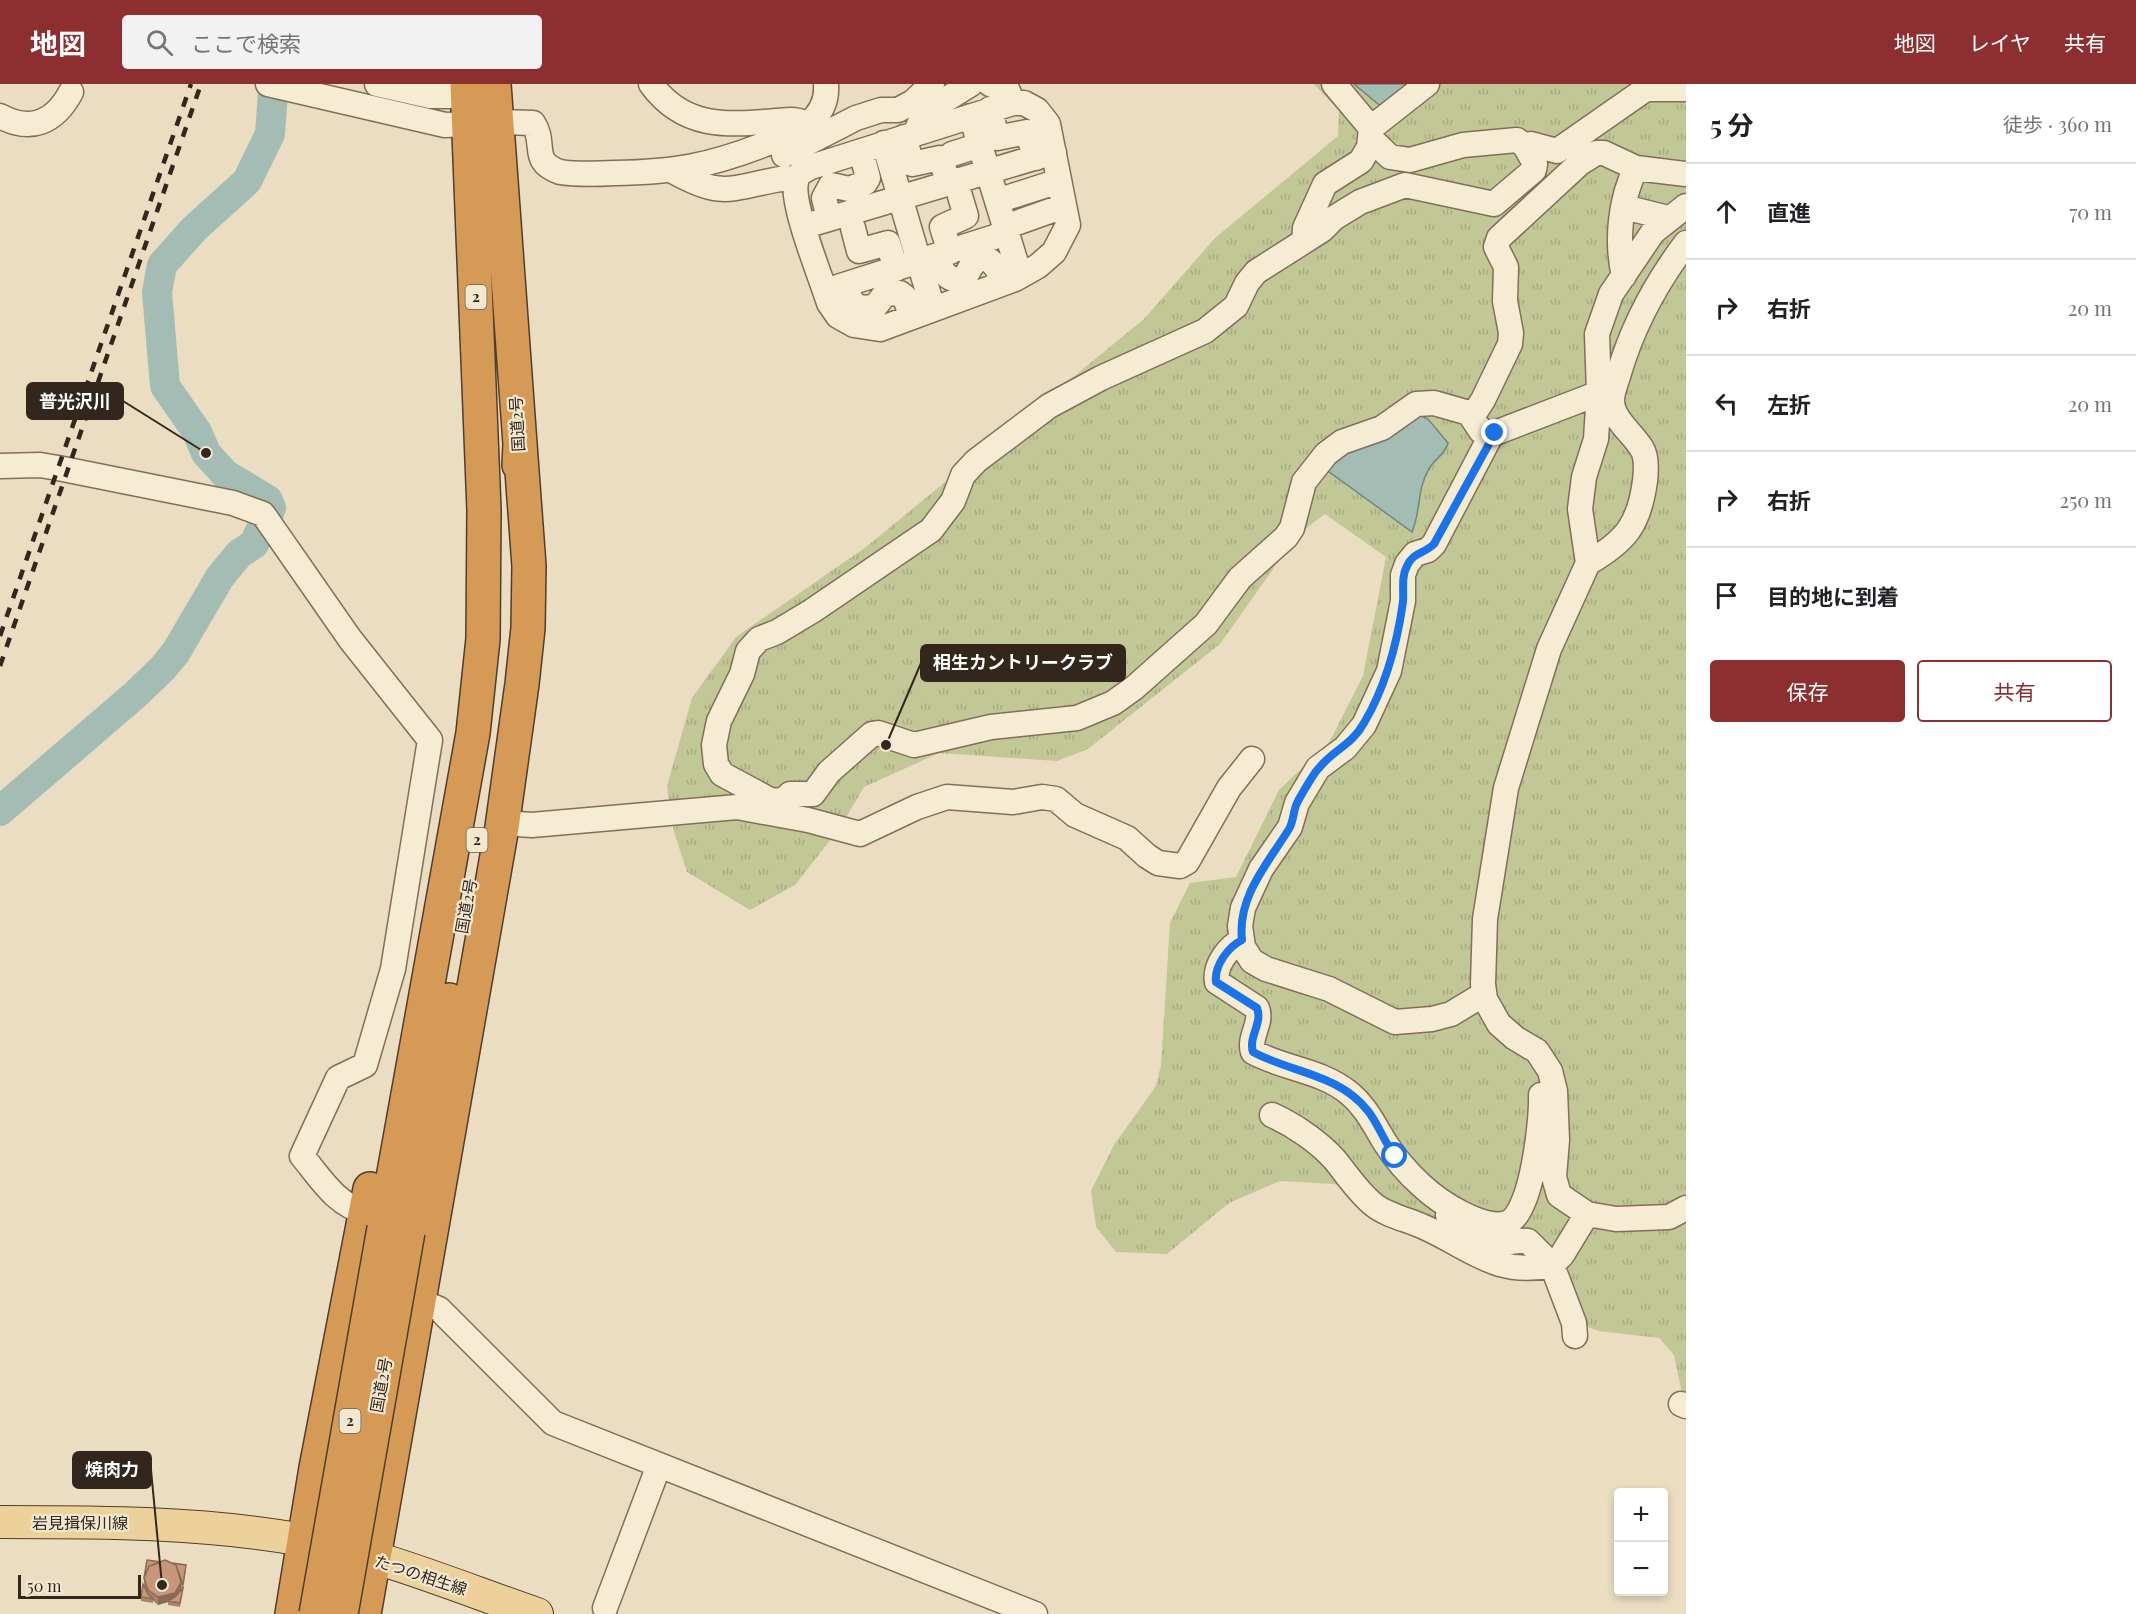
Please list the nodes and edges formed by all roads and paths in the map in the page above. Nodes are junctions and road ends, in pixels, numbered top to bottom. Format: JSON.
{"nodes":[{"id":1,"x":268,"y":84,"type":"edge"},
{"id":2,"x":377,"y":84,"type":"edge"},
{"id":3,"x":651,"y":84,"type":"edge"},
{"id":4,"x":826,"y":84,"type":"edge"},
{"id":5,"x":932,"y":84,"type":"edge"},
{"id":6,"x":971,"y":84,"type":"edge"},
{"id":7,"x":990,"y":84,"type":"edge"},
{"id":8,"x":1334,"y":84,"type":"edge"},
{"id":9,"x":1427,"y":84,"type":"edge"},
{"id":10,"x":1686,"y":89,"type":"edge"},
{"id":11,"x":481,"y":101,"type":"edge"},
{"id":12,"x":69,"y":106,"type":"dead end"},
{"id":13,"x":992,"y":109,"type":"junction"},
{"id":14,"x":0,"y":116,"type":"edge"},
{"id":15,"x":807,"y":125,"type":"junction"},
{"id":16,"x":943,"y":125,"type":"junction"},
{"id":17,"x":1371,"y":133,"type":"junction"},
{"id":18,"x":901,"y":138,"type":"junction"},
{"id":19,"x":980,"y":145,"type":"junction"},
{"id":20,"x":1525,"y":146,"type":"junction"},
{"id":21,"x":861,"y":151,"type":"junction"},
{"id":22,"x":952,"y":154,"type":"junction"},
{"id":23,"x":716,"y":162,"type":"junction"},
{"id":24,"x":1051,"y":164,"type":"junction"},
{"id":25,"x":1636,"y":168,"type":"junction"},
{"id":26,"x":673,"y":171,"type":"junction"},
{"id":27,"x":1686,"y":174,"type":"edge"},
{"id":28,"x":796,"y":180,"type":"junction"},
{"id":29,"x":956,"y":186,"type":"junction"},
{"id":30,"x":993,"y":186,"type":"junction"},
{"id":31,"x":903,"y":205,"type":"junction"},
{"id":32,"x":1624,"y":207,"type":"junction"},
{"id":33,"x":1677,"y":212,"type":"edge"},
{"id":34,"x":1065,"y":213,"type":"junction"},
{"id":35,"x":830,"y":219,"type":"junction"},
{"id":36,"x":853,"y":228,"type":"junction"},
{"id":37,"x":1007,"y":233,"type":"junction"},
{"id":38,"x":807,"y":234,"type":"junction"},
{"id":39,"x":1304,"y":241,"type":"junction"},
{"id":40,"x":1686,"y":243,"type":"edge"},
{"id":41,"x":935,"y":256,"type":"junction"},
{"id":42,"x":896,"y":269,"type":"junction"},
{"id":43,"x":1624,"y":276,"type":"junction"},
{"id":44,"x":1012,"y":280,"type":"junction"},
{"id":45,"x":836,"y":288,"type":"junction"},
{"id":46,"x":922,"y":313,"type":"junction"},
{"id":47,"x":1599,"y":393,"type":"junction"},
{"id":48,"x":1472,"y":417,"type":"junction"},
{"id":49,"x":1490,"y":437,"type":"junction"},
{"id":50,"x":520,"y":444,"type":"junction"},
{"id":51,"x":0,"y":466,"type":"edge"},
{"id":52,"x":484,"y":510,"type":"junction"},
{"id":53,"x":1588,"y":563,"type":"junction"},
{"id":54,"x":1252,"y":759,"type":"dead end"},
{"id":55,"x":502,"y":823,"type":"junction"},
{"id":56,"x":412,"y":904,"type":"junction"},
{"id":57,"x":1242,"y":940,"type":"junction"},
{"id":58,"x":1484,"y":994,"type":"junction"},
{"id":59,"x":1537,"y":1051,"type":"junction"},
{"id":60,"x":1272,"y":1116,"type":"dead end"},
{"id":61,"x":1443,"y":1203,"type":"junction"},
{"id":62,"x":1686,"y":1208,"type":"edge"},
{"id":63,"x":1587,"y":1214,"type":"junction"},
{"id":64,"x":386,"y":1224,"type":"junction"},
{"id":65,"x":1552,"y":1265,"type":"junction"},
{"id":66,"x":420,"y":1301,"type":"junction"},
{"id":67,"x":1575,"y":1336,"type":"dead end"},
{"id":68,"x":659,"y":1465,"type":"junction"},
{"id":69,"x":0,"y":1522,"type":"edge"},
{"id":70,"x":304,"y":1540,"type":"junction"},
{"id":71,"x":374,"y":1559,"type":"junction"},
{"id":72,"x":605,"y":1608,"type":"dead end"},
{"id":73,"x":292,"y":1614,"type":"edge"},
{"id":74,"x":316,"y":1614,"type":"edge"},
{"id":75,"x":341,"y":1614,"type":"edge"},
{"id":76,"x":364,"y":1614,"type":"edge"},
{"id":77,"x":537,"y":1614,"type":"edge"},
{"id":78,"x":1035,"y":1614,"type":"edge"}],
"edges":[{"from":1,"to":11,"type":"street"},
{"from":2,"to":11,"type":"street"},
{"from":3,"to":15,"type":"street"},
{"from":4,"to":15,"type":"street"},
{"from":5,"to":23,"type":"street"},
{"from":6,"to":18,"type":"street"},
{"from":7,"to":13,"type":"street"},
{"from":8,"to":17,"type":"street"},
{"from":9,"to":17,"type":"street"},
{"from":10,"to":20,"type":"street"},
{"from":11,"to":26,"type":"street"},
{"from":11,"to":50,"type":"highway","name":"国道2号","number":"2"},
{"from":11,"to":52,"type":"highway","name":"国道2号","number":"2"},
{"from":12,"to":14,"type":"street"},
{"from":13,"to":16,"type":"street"},
{"from":13,"to":19,"type":"street"},
{"from":13,"to":24,"type":"street"},
{"from":13,"to":24,"type":"street"},
{"from":15,"to":23,"type":"street"},
{"from":16,"to":18,"type":"street"},
{"from":16,"to":22,"type":"street"},
{"from":17,"to":20,"type":"street"},
{"from":17,"to":39,"type":"street"},
{"from":18,"to":21,"type":"street"},
{"from":18,"to":29,"type":"street"},
{"from":18,"to":31,"type":"street"},
{"from":19,"to":22,"type":"street"},
{"from":19,"to":30,"type":"street"},
{"from":20,"to":39,"type":"street"},
{"from":21,"to":28,"type":"street"},
{"from":21,"to":35,"type":"street"},
{"from":22,"to":29,"type":"street"},
{"from":23,"to":26,"type":"street"},
{"from":24,"to":30,"type":"street"},
{"from":24,"to":30,"type":"street"},
{"from":24,"to":34,"type":"street"},
{"from":25,"to":27,"type":"street"},
{"from":25,"to":32,"type":"street"},
{"from":25,"to":48,"type":"street"},
{"from":26,"to":28,"type":"street"},
{"from":28,"to":38,"type":"street"},
{"from":29,"to":30,"type":"street"},
{"from":29,"to":31,"type":"street"},
{"from":29,"to":41,"type":"street"},
{"from":30,"to":37,"type":"street"},
{"from":31,"to":35,"type":"street"},
{"from":31,"to":36,"type":"street"},
{"from":31,"to":41,"type":"street"},
{"from":32,"to":33,"type":"street"},
{"from":32,"to":43,"type":"street"},
{"from":33,"to":43,"type":"street"},
{"from":34,"to":37,"type":"street"},
{"from":34,"to":44,"type":"street"},
{"from":35,"to":38,"type":"street"},
{"from":36,"to":38,"type":"street"},
{"from":36,"to":42,"type":"street"},
{"from":37,"to":41,"type":"street"},
{"from":37,"to":44,"type":"street"},
{"from":38,"to":45,"type":"street"},
{"from":39,"to":48,"type":"street"},
{"from":40,"to":53,"type":"street"},
{"from":41,"to":42,"type":"street"},
{"from":41,"to":44,"type":"street"},
{"from":41,"to":46,"type":"street"},
{"from":42,"to":45,"type":"street"},
{"from":43,"to":47,"type":"street"},
{"from":44,"to":46,"type":"street"},
{"from":45,"to":46,"type":"street"},
{"from":47,"to":49,"type":"street"},
{"from":47,"to":53,"type":"street"},
{"from":48,"to":49,"type":"street"},
{"from":49,"to":57,"type":"street"},
{"from":50,"to":55,"type":"highway"},
{"from":50,"to":64,"type":"highway","name":"国道2号","number":"2"},
{"from":51,"to":56,"type":"street"},
{"from":52,"to":56,"type":"highway"},
{"from":52,"to":64,"type":"highway","name":"国道2号","number":"2"},
{"from":53,"to":58,"type":"street"},
{"from":54,"to":55,"type":"street"},
{"from":55,"to":66,"type":"highway"},
{"from":56,"to":64,"type":"highway"},
{"from":56,"to":64,"type":"street"},
{"from":57,"to":58,"type":"street"},
{"from":57,"to":61,"type":"street"},
{"from":58,"to":59,"type":"street"},
{"from":59,"to":61,"type":"street"},
{"from":59,"to":63,"type":"street"},
{"from":60,"to":65,"type":"street"},
{"from":61,"to":65,"type":"street"},
{"from":62,"to":63,"type":"street"},
{"from":63,"to":65,"type":"street"},
{"from":64,"to":70,"type":"highway"},
{"from":64,"to":74,"type":"highway","name":"国道2号","number":"2","bridge":true},
{"from":64,"to":75,"type":"highway","name":"国道2号","number":"2","bridge":true},
{"from":65,"to":67,"type":"street"},
{"from":66,"to":68,"type":"street"},
{"from":66,"to":71,"type":"highway"},
{"from":68,"to":72,"type":"street"},
{"from":68,"to":78,"type":"street"},
{"from":69,"to":70,"type":"main road","name":"岩見揖保川線"},
{"from":70,"to":71,"type":"main road","name":"たつの相生線"},
{"from":70,"to":73,"type":"highway"},
{"from":71,"to":76,"type":"highway"},
{"from":71,"to":77,"type":"main road","name":"たつの相生線"}]}
